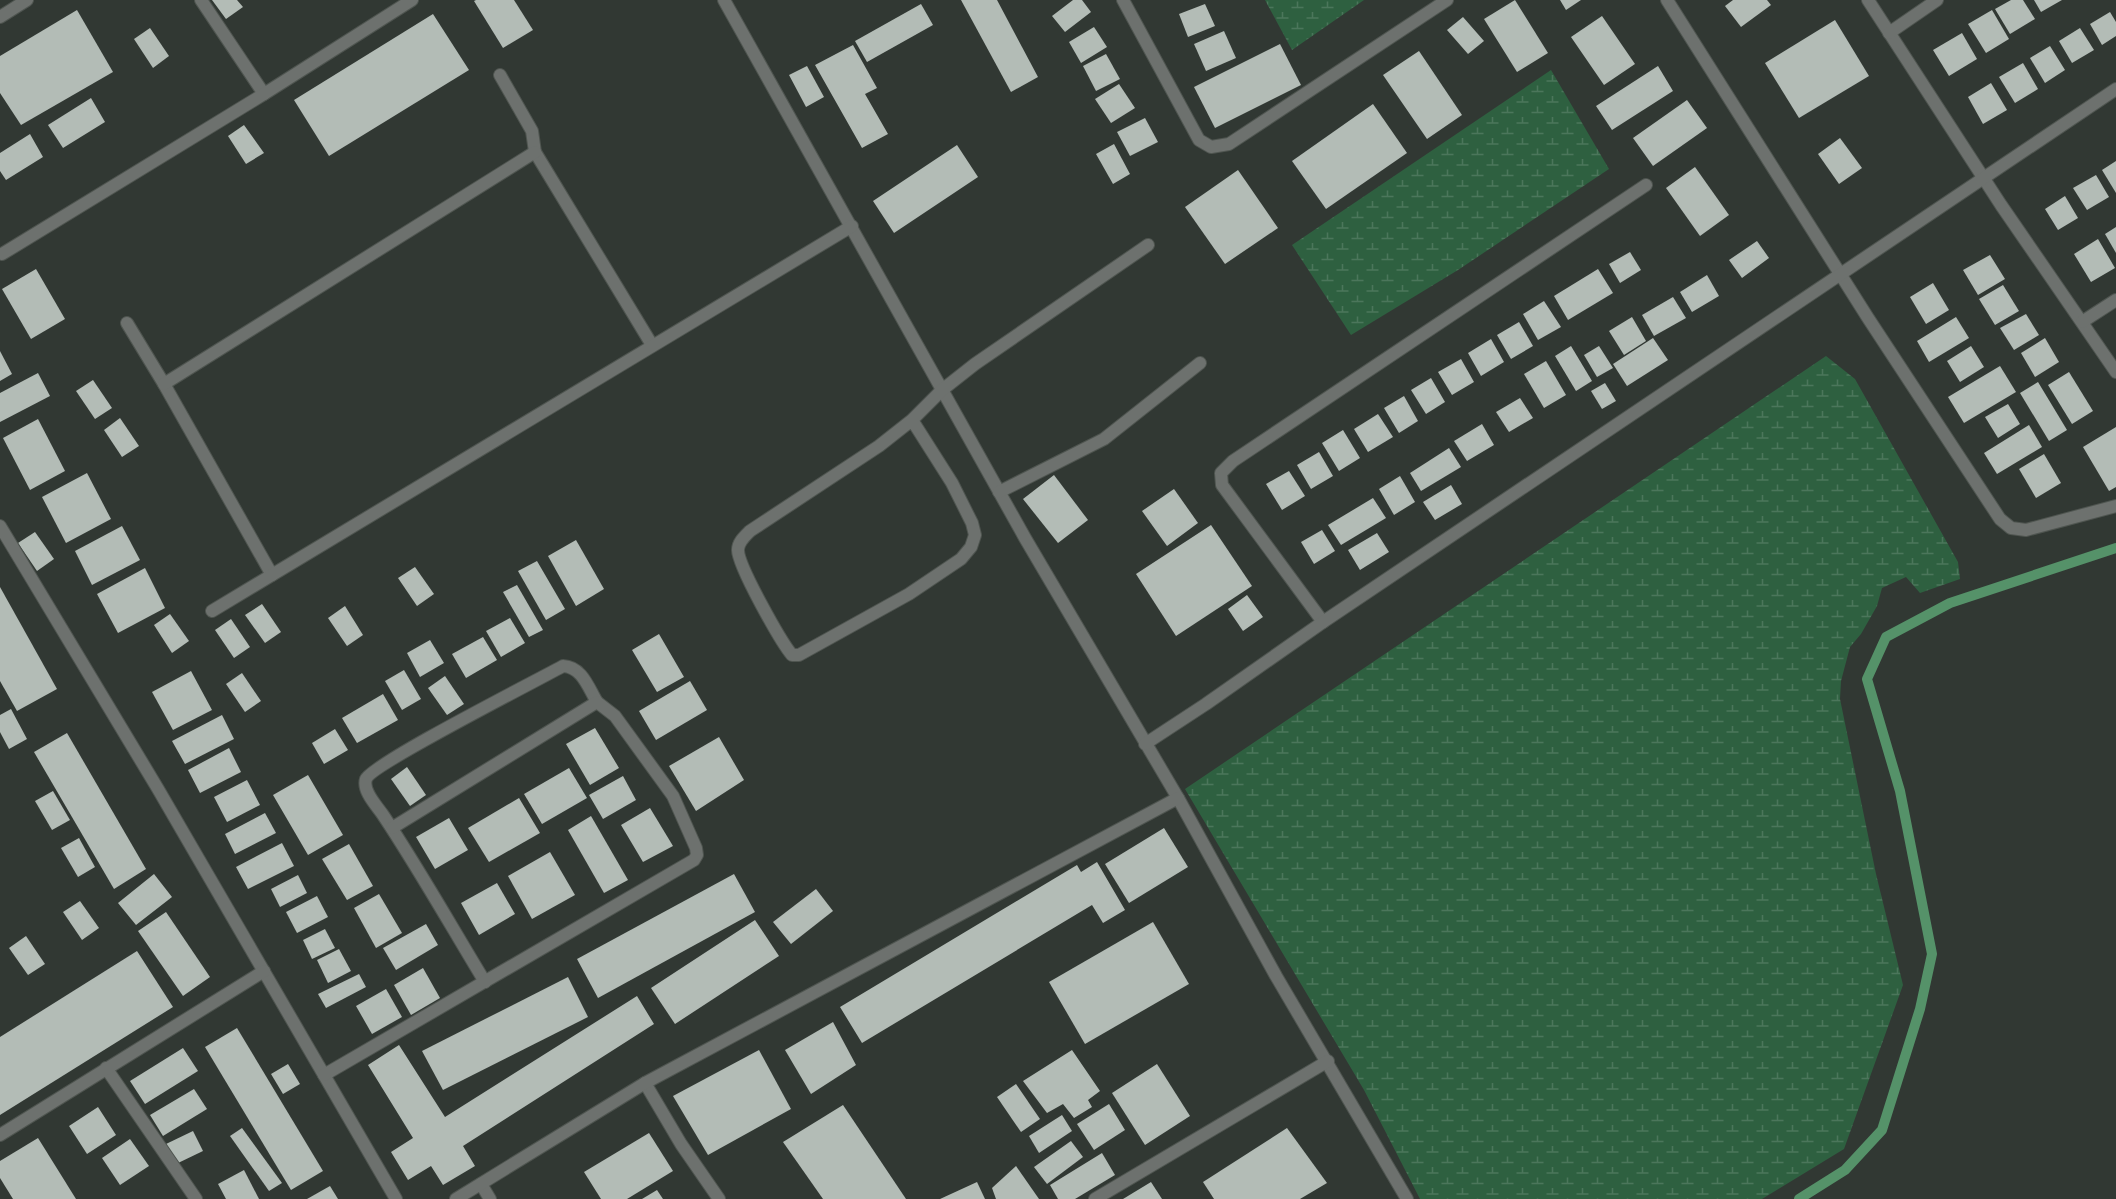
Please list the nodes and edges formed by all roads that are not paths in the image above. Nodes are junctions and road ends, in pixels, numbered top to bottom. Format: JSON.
{"nodes":[{"id":1,"x":27,"y":0,"type":"edge"},
{"id":2,"x":201,"y":0,"type":"edge"},
{"id":3,"x":412,"y":0,"type":"edge"},
{"id":4,"x":724,"y":0,"type":"edge"},
{"id":5,"x":1123,"y":0,"type":"edge"},
{"id":6,"x":1447,"y":0,"type":"edge"},
{"id":7,"x":1666,"y":0,"type":"edge"},
{"id":8,"x":1868,"y":0,"type":"edge"},
{"id":9,"x":1938,"y":0,"type":"edge"},
{"id":10,"x":0,"y":17,"type":"edge"},
{"id":11,"x":1889,"y":33,"type":"junction"},
{"id":12,"x":500,"y":75,"type":"dead end"},
{"id":13,"x":2116,"y":89,"type":"edge"},
{"id":14,"x":264,"y":94,"type":"junction"},
{"id":15,"x":535,"y":152,"type":"junction"},
{"id":16,"x":1983,"y":179,"type":"junction"},
{"id":17,"x":1646,"y":185,"type":"dead end"},
{"id":18,"x":852,"y":226,"type":"junction"},
{"id":19,"x":1148,"y":244,"type":"dead end"},
{"id":20,"x":2,"y":254,"type":"dead end"},
{"id":21,"x":1840,"y":275,"type":"junction"},
{"id":22,"x":2116,"y":300,"type":"edge"},
{"id":23,"x":2082,"y":322,"type":"junction"},
{"id":24,"x":127,"y":323,"type":"dead end"},
{"id":25,"x":652,"y":345,"type":"junction"},
{"id":26,"x":1200,"y":363,"type":"dead end"},
{"id":27,"x":2116,"y":372,"type":"edge"},
{"id":28,"x":164,"y":384,"type":"junction"},
{"id":29,"x":942,"y":390,"type":"junction"},
{"id":30,"x":912,"y":420,"type":"junction"},
{"id":31,"x":999,"y":492,"type":"junction"},
{"id":32,"x":2116,"y":506,"type":"edge"},
{"id":33,"x":0,"y":526,"type":"edge"},
{"id":34,"x":272,"y":575,"type":"junction"},
{"id":35,"x":212,"y":611,"type":"dead end"},
{"id":36,"x":1323,"y":622,"type":"junction"},
{"id":37,"x":597,"y":702,"type":"junction"},
{"id":38,"x":1145,"y":744,"type":"junction"},
{"id":39,"x":1178,"y":798,"type":"junction"},
{"id":40,"x":392,"y":828,"type":"junction"},
{"id":41,"x":264,"y":971,"type":"junction"},
{"id":42,"x":485,"y":982,"type":"junction"},
{"id":43,"x":1328,"y":1061,"type":"junction"},
{"id":44,"x":106,"y":1068,"type":"junction"},
{"id":45,"x":324,"y":1075,"type":"junction"},
{"id":46,"x":645,"y":1083,"type":"junction"},
{"id":47,"x":0,"y":1135,"type":"edge"},
{"id":48,"x":481,"y":1184,"type":"junction"},
{"id":49,"x":196,"y":1199,"type":"edge"},
{"id":50,"x":396,"y":1199,"type":"edge"},
{"id":51,"x":456,"y":1199,"type":"edge"},
{"id":52,"x":490,"y":1199,"type":"edge"},
{"id":53,"x":718,"y":1199,"type":"edge"},
{"id":54,"x":1095,"y":1199,"type":"edge"},
{"id":55,"x":1407,"y":1199,"type":"edge"}],
"edges":[{"from":1,"to":10,"type":"street"},
{"from":2,"to":14,"type":"street"},
{"from":3,"to":14,"type":"street"},
{"from":4,"to":18,"type":"street"},
{"from":5,"to":6,"type":"street"},
{"from":7,"to":21,"type":"street"},
{"from":8,"to":11,"type":"street"},
{"from":9,"to":11,"type":"street"},
{"from":11,"to":16,"type":"street"},
{"from":12,"to":15,"type":"street"},
{"from":13,"to":16,"type":"street"},
{"from":14,"to":20,"type":"street"},
{"from":15,"to":25,"type":"street"},
{"from":15,"to":28,"type":"street"},
{"from":16,"to":21,"type":"street"},
{"from":16,"to":23,"type":"street"},
{"from":17,"to":36,"type":"street"},
{"from":18,"to":25,"type":"street"},
{"from":18,"to":29,"type":"street"},
{"from":19,"to":29,"type":"street"},
{"from":21,"to":32,"type":"street"},
{"from":21,"to":36,"type":"street"},
{"from":22,"to":23,"type":"street"},
{"from":23,"to":27,"type":"street"},
{"from":24,"to":28,"type":"street"},
{"from":25,"to":34,"type":"street"},
{"from":26,"to":31,"type":"street"},
{"from":28,"to":34,"type":"street"},
{"from":29,"to":30,"type":"street"},
{"from":29,"to":31,"type":"street"},
{"from":30,"to":30,"type":"street"},
{"from":31,"to":38,"type":"street"},
{"from":33,"to":41,"type":"street"},
{"from":34,"to":35,"type":"street"},
{"from":36,"to":38,"type":"street"},
{"from":37,"to":40,"type":"street"},
{"from":37,"to":40,"type":"street"},
{"from":37,"to":42,"type":"street"},
{"from":38,"to":39,"type":"street"},
{"from":39,"to":43,"type":"street"},
{"from":39,"to":46,"type":"street"},
{"from":40,"to":42,"type":"street"},
{"from":41,"to":44,"type":"street"},
{"from":41,"to":45,"type":"street"},
{"from":42,"to":45,"type":"street"},
{"from":43,"to":54,"type":"street"},
{"from":43,"to":55,"type":"street"},
{"from":44,"to":47,"type":"street"},
{"from":44,"to":49,"type":"street"},
{"from":45,"to":50,"type":"street"},
{"from":46,"to":48,"type":"street"},
{"from":46,"to":53,"type":"street"},
{"from":48,"to":51,"type":"street"},
{"from":48,"to":52,"type":"street"}]}
